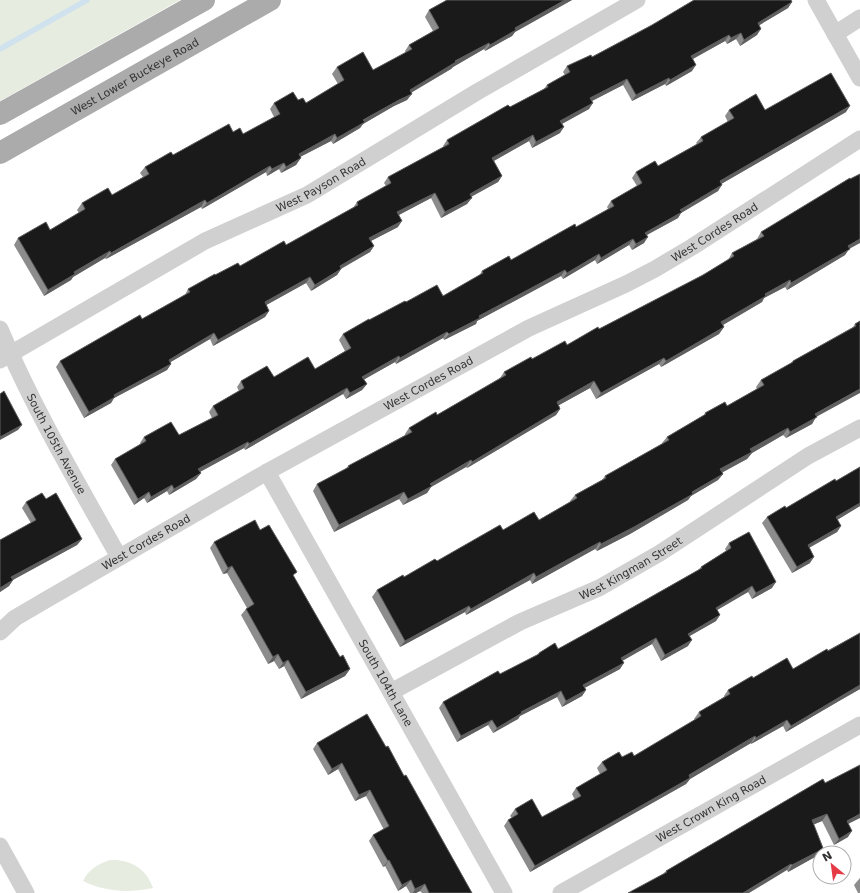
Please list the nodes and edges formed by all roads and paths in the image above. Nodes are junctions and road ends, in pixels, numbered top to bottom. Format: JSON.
{"nodes":[{"id":1,"x":204,"y":0,"type":"edge"},
{"id":2,"x":270,"y":0,"type":"edge"},
{"id":3,"x":637,"y":0,"type":"edge"},
{"id":4,"x":816,"y":0,"type":"edge"},
{"id":5,"x":860,"y":18,"type":"edge"},
{"id":6,"x":835,"y":34,"type":"junction"},
{"id":7,"x":860,"y":78,"type":"edge"},
{"id":8,"x":0,"y":114,"type":"edge"},
{"id":9,"x":860,"y":139,"type":"edge"},
{"id":10,"x":0,"y":153,"type":"edge"},
{"id":11,"x":0,"y":328,"type":"edge"},
{"id":12,"x":5,"y":357,"type":"edge"},
{"id":13,"x":860,"y":428,"type":"edge"},
{"id":14,"x":267,"y":472,"type":"junction"},
{"id":15,"x":119,"y":557,"type":"junction"},
{"id":16,"x":0,"y":632,"type":"edge"},
{"id":17,"x":391,"y":692,"type":"junction"},
{"id":18,"x":860,"y":725,"type":"edge"},
{"id":19,"x":0,"y":846,"type":"edge"},
{"id":20,"x":26,"y":893,"type":"edge"},
{"id":21,"x":504,"y":893,"type":"edge"},
{"id":22,"x":561,"y":893,"type":"edge"}],
"edges":[{"from":1,"to":8,"type":"main road"},
{"from":2,"to":10,"type":"main road","name":"West Lower Buckeye Road"},
{"from":3,"to":12,"type":"street","name":"West Payson Road"},
{"from":4,"to":6,"type":"street"},
{"from":5,"to":6,"type":"street"},
{"from":6,"to":7,"type":"street"},
{"from":9,"to":14,"type":"street","name":"West Cordes Road"},
{"from":11,"to":12,"type":"street","name":"South 105th Avenue"},
{"from":12,"to":15,"type":"street","name":"South 105th Avenue"},
{"from":13,"to":17,"type":"street","name":"West Kingman Street"},
{"from":14,"to":15,"type":"street","name":"West Cordes Road"},
{"from":14,"to":17,"type":"street","name":"South 104th Lane"},
{"from":15,"to":16,"type":"street","name":"West Cordes Road"},
{"from":17,"to":21,"type":"street","name":"South 104th Lane"},
{"from":18,"to":22,"type":"street","name":"West Crown King Road"},
{"from":19,"to":20,"type":"street"}]}
